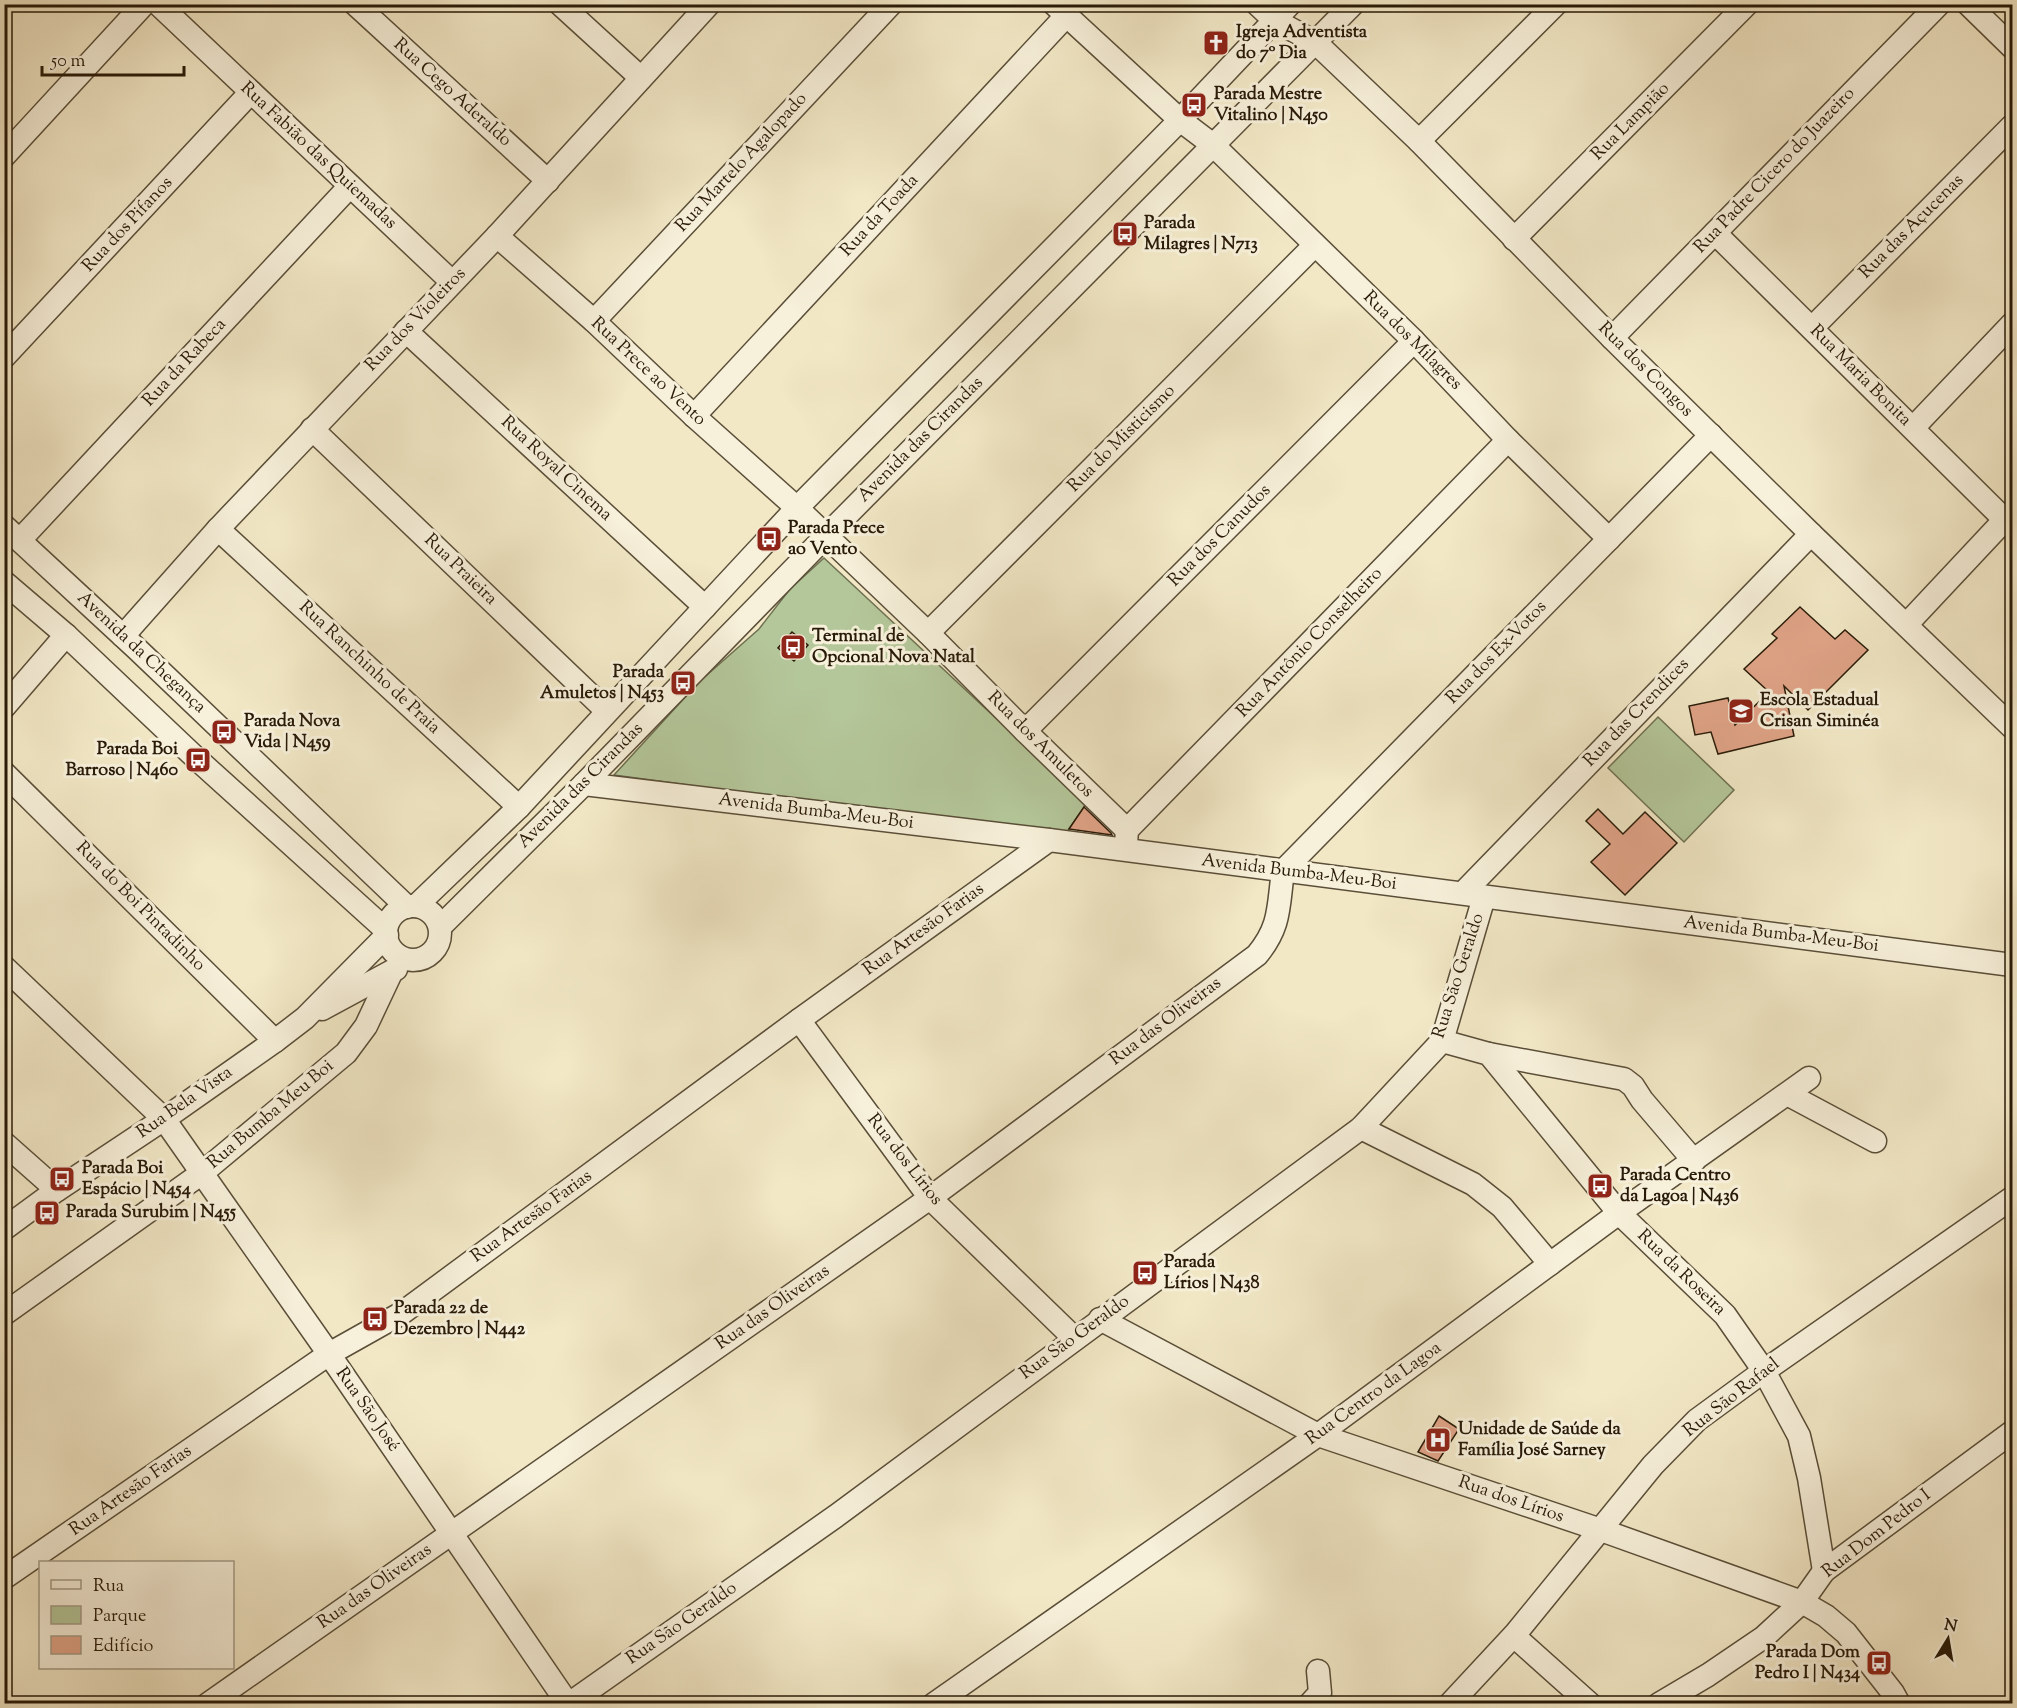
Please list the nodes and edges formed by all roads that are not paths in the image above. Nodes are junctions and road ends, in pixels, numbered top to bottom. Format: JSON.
{"nodes":[{"id":1,"x":144,"y":4,"type":"edge"},
{"id":2,"x":158,"y":4,"type":"edge"},
{"id":3,"x":355,"y":4,"type":"edge"},
{"id":4,"x":560,"y":4,"type":"edge"},
{"id":5,"x":709,"y":4,"type":"edge"},
{"id":6,"x":891,"y":4,"type":"edge"},
{"id":7,"x":1257,"y":4,"type":"edge"},
{"id":8,"x":1353,"y":4,"type":"edge"},
{"id":9,"x":1556,"y":4,"type":"edge"},
{"id":10,"x":1747,"y":4,"type":"edge"},
{"id":11,"x":1939,"y":4,"type":"edge"},
{"id":12,"x":1968,"y":4,"type":"edge"},
{"id":13,"x":1060,"y":10,"type":"edge"},
{"id":14,"x":1282,"y":12,"type":"edge"},
{"id":15,"x":1315,"y":42,"type":"junction"},
{"id":16,"x":2013,"y":47,"type":"edge"},
{"id":17,"x":642,"y":78,"type":"junction"},
{"id":18,"x":251,"y":92,"type":"junction"},
{"id":19,"x":1180,"y":120,"type":"junction"},
{"id":20,"x":2013,"y":126,"type":"edge"},
{"id":21,"x":1419,"y":141,"type":"junction"},
{"id":22,"x":1213,"y":145,"type":"junction"},
{"id":23,"x":4,"y":156,"type":"edge"},
{"id":24,"x":548,"y":181,"type":"junction"},
{"id":25,"x":350,"y":186,"type":"junction"},
{"id":26,"x":1714,"y":233,"type":"junction"},
{"id":27,"x":497,"y":236,"type":"junction"},
{"id":28,"x":1514,"y":239,"type":"junction"},
{"id":29,"x":1315,"y":245,"type":"junction"},
{"id":30,"x":452,"y":282,"type":"junction"},
{"id":31,"x":594,"y":321,"type":"junction"},
{"id":32,"x":2013,"y":324,"type":"edge"},
{"id":33,"x":1812,"y":328,"type":"junction"},
{"id":34,"x":406,"y":331,"type":"junction"},
{"id":35,"x":1612,"y":338,"type":"junction"},
{"id":36,"x":1414,"y":341,"type":"junction"},
{"id":37,"x":4,"y":357,"type":"edge"},
{"id":38,"x":694,"y":416,"type":"junction"},
{"id":39,"x":1914,"y":428,"type":"junction"},
{"id":40,"x":312,"y":429,"type":"junction"},
{"id":41,"x":1711,"y":435,"type":"junction"},
{"id":42,"x":1508,"y":440,"type":"junction"},
{"id":43,"x":797,"y":508,"type":"junction"},
{"id":44,"x":2009,"y":516,"type":"edge"},
{"id":45,"x":218,"y":529,"type":"junction"},
{"id":46,"x":12,"y":533,"type":"edge"},
{"id":47,"x":1810,"y":534,"type":"junction"},
{"id":48,"x":825,"y":536,"type":"junction"},
{"id":49,"x":1609,"y":539,"type":"junction"},
{"id":50,"x":4,"y":582,"type":"edge"},
{"id":51,"x":705,"y":607,"type":"junction"},
{"id":52,"x":1907,"y":624,"type":"junction"},
{"id":53,"x":928,"y":633,"type":"junction"},
{"id":54,"x":66,"y":635,"type":"junction"},
{"id":55,"x":123,"y":636,"type":"junction"},
{"id":56,"x":84,"y":652,"type":"junction"},
{"id":57,"x":109,"y":676,"type":"junction"},
{"id":58,"x":4,"y":707,"type":"edge"},
{"id":59,"x":608,"y":711,"type":"junction"},
{"id":60,"x":2010,"y":721,"type":"edge"},
{"id":61,"x":1025,"y":731,"type":"junction"},
{"id":62,"x":4,"y":773,"type":"edge"},
{"id":63,"x":584,"y":784,"type":"junction"},
{"id":64,"x":519,"y":807,"type":"junction"},
{"id":65,"x":1049,"y":840,"type":"junction"},
{"id":66,"x":1126,"y":841,"type":"junction"},
{"id":67,"x":1283,"y":871,"type":"junction"},
{"id":68,"x":1473,"y":895,"type":"junction"},
{"id":69,"x":411,"y":906,"type":"junction"},
{"id":70,"x":440,"y":927,"type":"junction"},
{"id":71,"x":387,"y":932,"type":"junction"},
{"id":72,"x":2013,"y":964,"type":"edge"},
{"id":73,"x":400,"y":966,"type":"junction"},
{"id":74,"x":4,"y":967,"type":"edge"},
{"id":75,"x":305,"y":1018,"type":"junction"},
{"id":76,"x":799,"y":1020,"type":"junction"},
{"id":77,"x":275,"y":1041,"type":"junction"},
{"id":78,"x":1442,"y":1041,"type":"junction"},
{"id":79,"x":1489,"y":1054,"type":"junction"},
{"id":80,"x":1809,"y":1078,"type":"dead end"},
{"id":81,"x":1789,"y":1095,"type":"junction"},
{"id":82,"x":164,"y":1119,"type":"junction"},
{"id":83,"x":1361,"y":1128,"type":"junction"},
{"id":84,"x":1875,"y":1141,"type":"dead end"},
{"id":85,"x":4,"y":1143,"type":"edge"},
{"id":86,"x":1694,"y":1161,"type":"junction"},
{"id":87,"x":202,"y":1173,"type":"junction"},
{"id":88,"x":57,"y":1190,"type":"junction"},
{"id":89,"x":930,"y":1198,"type":"junction"},
{"id":90,"x":2013,"y":1198,"type":"edge"},
{"id":91,"x":1619,"y":1213,"type":"junction"},
{"id":92,"x":4,"y":1229,"type":"edge"},
{"id":93,"x":1550,"y":1264,"type":"junction"},
{"id":94,"x":4,"y":1314,"type":"edge"},
{"id":95,"x":1100,"y":1319,"type":"junction"},
{"id":96,"x":1074,"y":1338,"type":"junction"},
{"id":97,"x":329,"y":1354,"type":"junction"},
{"id":98,"x":1764,"y":1371,"type":"junction"},
{"id":99,"x":2013,"y":1432,"type":"edge"},
{"id":100,"x":1318,"y":1435,"type":"junction"},
{"id":101,"x":1601,"y":1530,"type":"junction"},
{"id":102,"x":452,"y":1534,"type":"junction"},
{"id":103,"x":1824,"y":1571,"type":"junction"},
{"id":104,"x":4,"y":1578,"type":"edge"},
{"id":105,"x":1802,"y":1602,"type":"junction"},
{"id":106,"x":1514,"y":1636,"type":"junction"},
{"id":107,"x":1318,"y":1671,"type":"dead end"},
{"id":108,"x":208,"y":1704,"type":"edge"},
{"id":109,"x":568,"y":1704,"type":"edge"},
{"id":110,"x":934,"y":1704,"type":"edge"},
{"id":111,"x":1310,"y":1704,"type":"edge"},
{"id":112,"x":1450,"y":1704,"type":"edge"},
{"id":113,"x":1590,"y":1704,"type":"edge"},
{"id":114,"x":1659,"y":1704,"type":"edge"},
{"id":115,"x":1899,"y":1704,"type":"edge"}],
"edges":[{"from":1,"to":23,"type":"street"},
{"from":2,"to":18,"type":"street","name":"Rua Fabião das Quiemadas"},
{"from":3,"to":24,"type":"street","name":"Rua Cego Aderaldo"},
{"from":4,"to":17,"type":"street"},
{"from":5,"to":17,"type":"street","name":"Rua dos Violeiros"},
{"from":6,"to":31,"type":"street","name":"Rua Martelo Agalopado"},
{"from":7,"to":14,"type":"street","name":"Rua dos Congos"},
{"from":8,"to":15,"type":"street","name":"Avenida das Cirandas"},
{"from":9,"to":21,"type":"street"},
{"from":10,"to":28,"type":"street","name":"Rua Lampião"},
{"from":11,"to":26,"type":"street","name":"Rua Padre Cicero do Juazeiro"},
{"from":12,"to":16,"type":"street"},
{"from":13,"to":19,"type":"street","name":"Rua dos Milagres"},
{"from":13,"to":38,"type":"street","name":"Rua da Toada"},
{"from":14,"to":15,"type":"street","name":"Rua dos Congos"},
{"from":14,"to":19,"type":"street","name":"Avenida das Cirandas"},
{"from":15,"to":21,"type":"street","name":"Rua dos Congos"},
{"from":15,"to":22,"type":"street","name":"Avenida das Cirandas"},
{"from":17,"to":24,"type":"street","name":"Rua dos Violeiros"},
{"from":18,"to":25,"type":"street","name":"Rua Fabião das Quiemadas"},
{"from":18,"to":37,"type":"street","name":"Rua dos Pifanos"},
{"from":19,"to":22,"type":"street","name":"Rua dos Milagres"},
{"from":19,"to":43,"type":"street","name":"Avenida das Cirandas"},
{"from":20,"to":33,"type":"street","name":"Rua das Açucenas"},
{"from":21,"to":28,"type":"street","name":"Rua dos Congos"},
{"from":22,"to":29,"type":"street","name":"Rua dos Milagres"},
{"from":22,"to":48,"type":"street","name":"Avenida das Cirandas"},
{"from":24,"to":27,"type":"street","name":"Rua dos Violeiros"},
{"from":25,"to":30,"type":"street","name":"Rua Fabião das Quiemadas"},
{"from":25,"to":46,"type":"street","name":"Rua da Rabeca"},
{"from":26,"to":33,"type":"street","name":"Rua Maria Bonita"},
{"from":26,"to":35,"type":"street","name":"Rua Padre Cicero do Juazeiro"},
{"from":27,"to":30,"type":"street","name":"Rua dos Violeiros"},
{"from":27,"to":31,"type":"street","name":"Rua Prece ao Vento"},
{"from":28,"to":35,"type":"street","name":"Rua dos Congos"},
{"from":29,"to":36,"type":"street","name":"Rua dos Milagres"},
{"from":29,"to":53,"type":"street","name":"Rua do Misticismo"},
{"from":30,"to":34,"type":"street","name":"Rua dos Violeiros"},
{"from":31,"to":38,"type":"street","name":"Rua Prece ao Vento"},
{"from":32,"to":39,"type":"street"},
{"from":33,"to":39,"type":"street","name":"Rua Maria Bonita"},
{"from":34,"to":40,"type":"street","name":"Rua dos Violeiros"},
{"from":34,"to":51,"type":"street","name":"Rua Royal Cinema"},
{"from":35,"to":41,"type":"street","name":"Rua dos Congos"},
{"from":36,"to":42,"type":"street","name":"Rua dos Milagres"},
{"from":36,"to":61,"type":"street","name":"Rua dos Canudos"},
{"from":38,"to":43,"type":"street","name":"Rua Prece ao Vento"},
{"from":39,"to":44,"type":"street","name":"Rua Maria Bonita"},
{"from":40,"to":45,"type":"street","name":"Rua dos Violeiros"},
{"from":40,"to":59,"type":"street","name":"Rua Praieira"},
{"from":41,"to":47,"type":"street","name":"Rua dos Congos"},
{"from":41,"to":49,"type":"street","name":"Rua dos Ex-Votos"},
{"from":42,"to":49,"type":"street","name":"Rua dos Milagres"},
{"from":42,"to":66,"type":"street","name":"Rua Antônio Conselheiro"},
{"from":43,"to":48,"type":"street","name":"Rua dos Amuletos"},
{"from":43,"to":51,"type":"street","name":"Avenida das Cirandas"},
{"from":44,"to":52,"type":"street"},
{"from":45,"to":55,"type":"street","name":"Rua dos Violeiros"},
{"from":45,"to":64,"type":"street","name":"Rua Ranchinho de Praia"},
{"from":46,"to":55,"type":"street","name":"Avenida da Chegança"},
{"from":47,"to":52,"type":"street","name":"Rua dos Congos"},
{"from":47,"to":68,"type":"street","name":"Rua das Crendices"},
{"from":48,"to":53,"type":"street","name":"Rua dos Amuletos"},
{"from":48,"to":63,"type":"street","name":"Avenida das Cirandas"},
{"from":49,"to":67,"type":"street","name":"Rua dos Ex-Votos"},
{"from":50,"to":54,"type":"street"},
{"from":51,"to":59,"type":"street","name":"Avenida das Cirandas"},
{"from":52,"to":60,"type":"street","name":"Rua dos Congos"},
{"from":53,"to":61,"type":"street","name":"Rua dos Amuletos"},
{"from":54,"to":56,"type":"street"},
{"from":54,"to":58,"type":"street"},
{"from":55,"to":56,"type":"street"},
{"from":55,"to":57,"type":"street"},
{"from":55,"to":69,"type":"street","name":"Avenida da Chegança"},
{"from":56,"to":57,"type":"street"},
{"from":57,"to":71,"type":"street"},
{"from":59,"to":64,"type":"street","name":"Avenida das Cirandas"},
{"from":61,"to":66,"type":"street","name":"Rua dos Amuletos"},
{"from":62,"to":77,"type":"street","name":"Rua do Boi Pintadinho"},
{"from":63,"to":65,"type":"street","name":"Avenida Bumba-Meu-Boi"},
{"from":63,"to":70,"type":"street","name":"Avenida das Cirandas"},
{"from":64,"to":69,"type":"street","name":"Avenida das Cirandas"},
{"from":65,"to":66,"type":"street","name":"Avenida Bumba-Meu-Boi"},
{"from":65,"to":76,"type":"street","name":"Rua Artesão Farias"},
{"from":66,"to":67,"type":"street","name":"Avenida Bumba-Meu-Boi"},
{"from":67,"to":68,"type":"street","name":"Avenida Bumba-Meu-Boi"},
{"from":67,"to":89,"type":"street","name":"Rua das Oliveiras"},
{"from":68,"to":72,"type":"street","name":"Avenida Bumba-Meu-Boi"},
{"from":68,"to":78,"type":"street","name":"Rua São Geraldo"},
{"from":69,"to":70,"type":"street"},
{"from":69,"to":71,"type":"street"},
{"from":70,"to":73,"type":"street"},
{"from":71,"to":73,"type":"street"},
{"from":71,"to":75,"type":"street"},
{"from":73,"to":75,"type":"street"},
{"from":73,"to":87,"type":"street","name":"Rua Bumba Meu Boi"},
{"from":74,"to":82,"type":"street","name":"Rua São José"},
{"from":75,"to":77,"type":"street","name":"Rua Bela Vista"},
{"from":76,"to":89,"type":"street","name":"Rua dos Lírios"},
{"from":76,"to":97,"type":"street","name":"Rua Artesão Farias"},
{"from":77,"to":82,"type":"street","name":"Rua Bela Vista"},
{"from":78,"to":79,"type":"street"},
{"from":78,"to":83,"type":"street","name":"Rua São Geraldo"},
{"from":79,"to":86,"type":"street"},
{"from":79,"to":91,"type":"street","name":"Rua da Roseira"},
{"from":80,"to":81,"type":"street","name":"Rua Centro da Lagoa"},
{"from":81,"to":84,"type":"street"},
{"from":81,"to":86,"type":"street","name":"Rua Centro da Lagoa"},
{"from":82,"to":87,"type":"street","name":"Rua São José"},
{"from":82,"to":88,"type":"street","name":"Rua Bela Vista"},
{"from":83,"to":93,"type":"street"},
{"from":83,"to":95,"type":"street","name":"Rua São Geraldo"},
{"from":85,"to":88,"type":"street"},
{"from":86,"to":91,"type":"street","name":"Rua Centro da Lagoa"},
{"from":87,"to":94,"type":"street","name":"Rua Bumba Meu Boi"},
{"from":87,"to":97,"type":"street","name":"Rua São José"},
{"from":88,"to":92,"type":"street","name":"Rua Bela Vista"},
{"from":89,"to":96,"type":"street","name":"Rua dos Lírios"},
{"from":89,"to":102,"type":"street","name":"Rua das Oliveiras"},
{"from":90,"to":98,"type":"street","name":"Rua São Rafael"},
{"from":91,"to":93,"type":"street","name":"Rua Centro da Lagoa"},
{"from":91,"to":98,"type":"street","name":"Rua da Roseira"},
{"from":93,"to":100,"type":"street","name":"Rua Centro da Lagoa"},
{"from":95,"to":96,"type":"street","name":"Rua São Geraldo"},
{"from":95,"to":100,"type":"street","name":"Rua dos Lírios"},
{"from":96,"to":109,"type":"street","name":"Rua São Geraldo"},
{"from":97,"to":102,"type":"street","name":"Rua São José"},
{"from":97,"to":104,"type":"street","name":"Rua Artesão Farias"},
{"from":98,"to":101,"type":"street","name":"Rua São Rafael"},
{"from":98,"to":103,"type":"street","name":"Rua da Roseira"},
{"from":99,"to":103,"type":"street","name":"Rua Dom Pedro I"},
{"from":100,"to":101,"type":"street","name":"Rua dos Lírios"},
{"from":100,"to":110,"type":"street","name":"Rua Centro da Lagoa"},
{"from":101,"to":105,"type":"street","name":"Rua dos Lírios"},
{"from":101,"to":106,"type":"street","name":"Rua São Rafael"},
{"from":102,"to":108,"type":"street","name":"Rua das Oliveiras"},
{"from":102,"to":109,"type":"street","name":"Rua São José"},
{"from":103,"to":105,"type":"street","name":"Rua Dom Pedro I"},
{"from":105,"to":114,"type":"street","name":"Rua Dom Pedro I"},
{"from":105,"to":115,"type":"street","name":"Rua dos Lírios"},
{"from":106,"to":112,"type":"street","name":"Rua São Rafael"},
{"from":106,"to":113,"type":"street"},
{"from":107,"to":111,"type":"street"}]}
